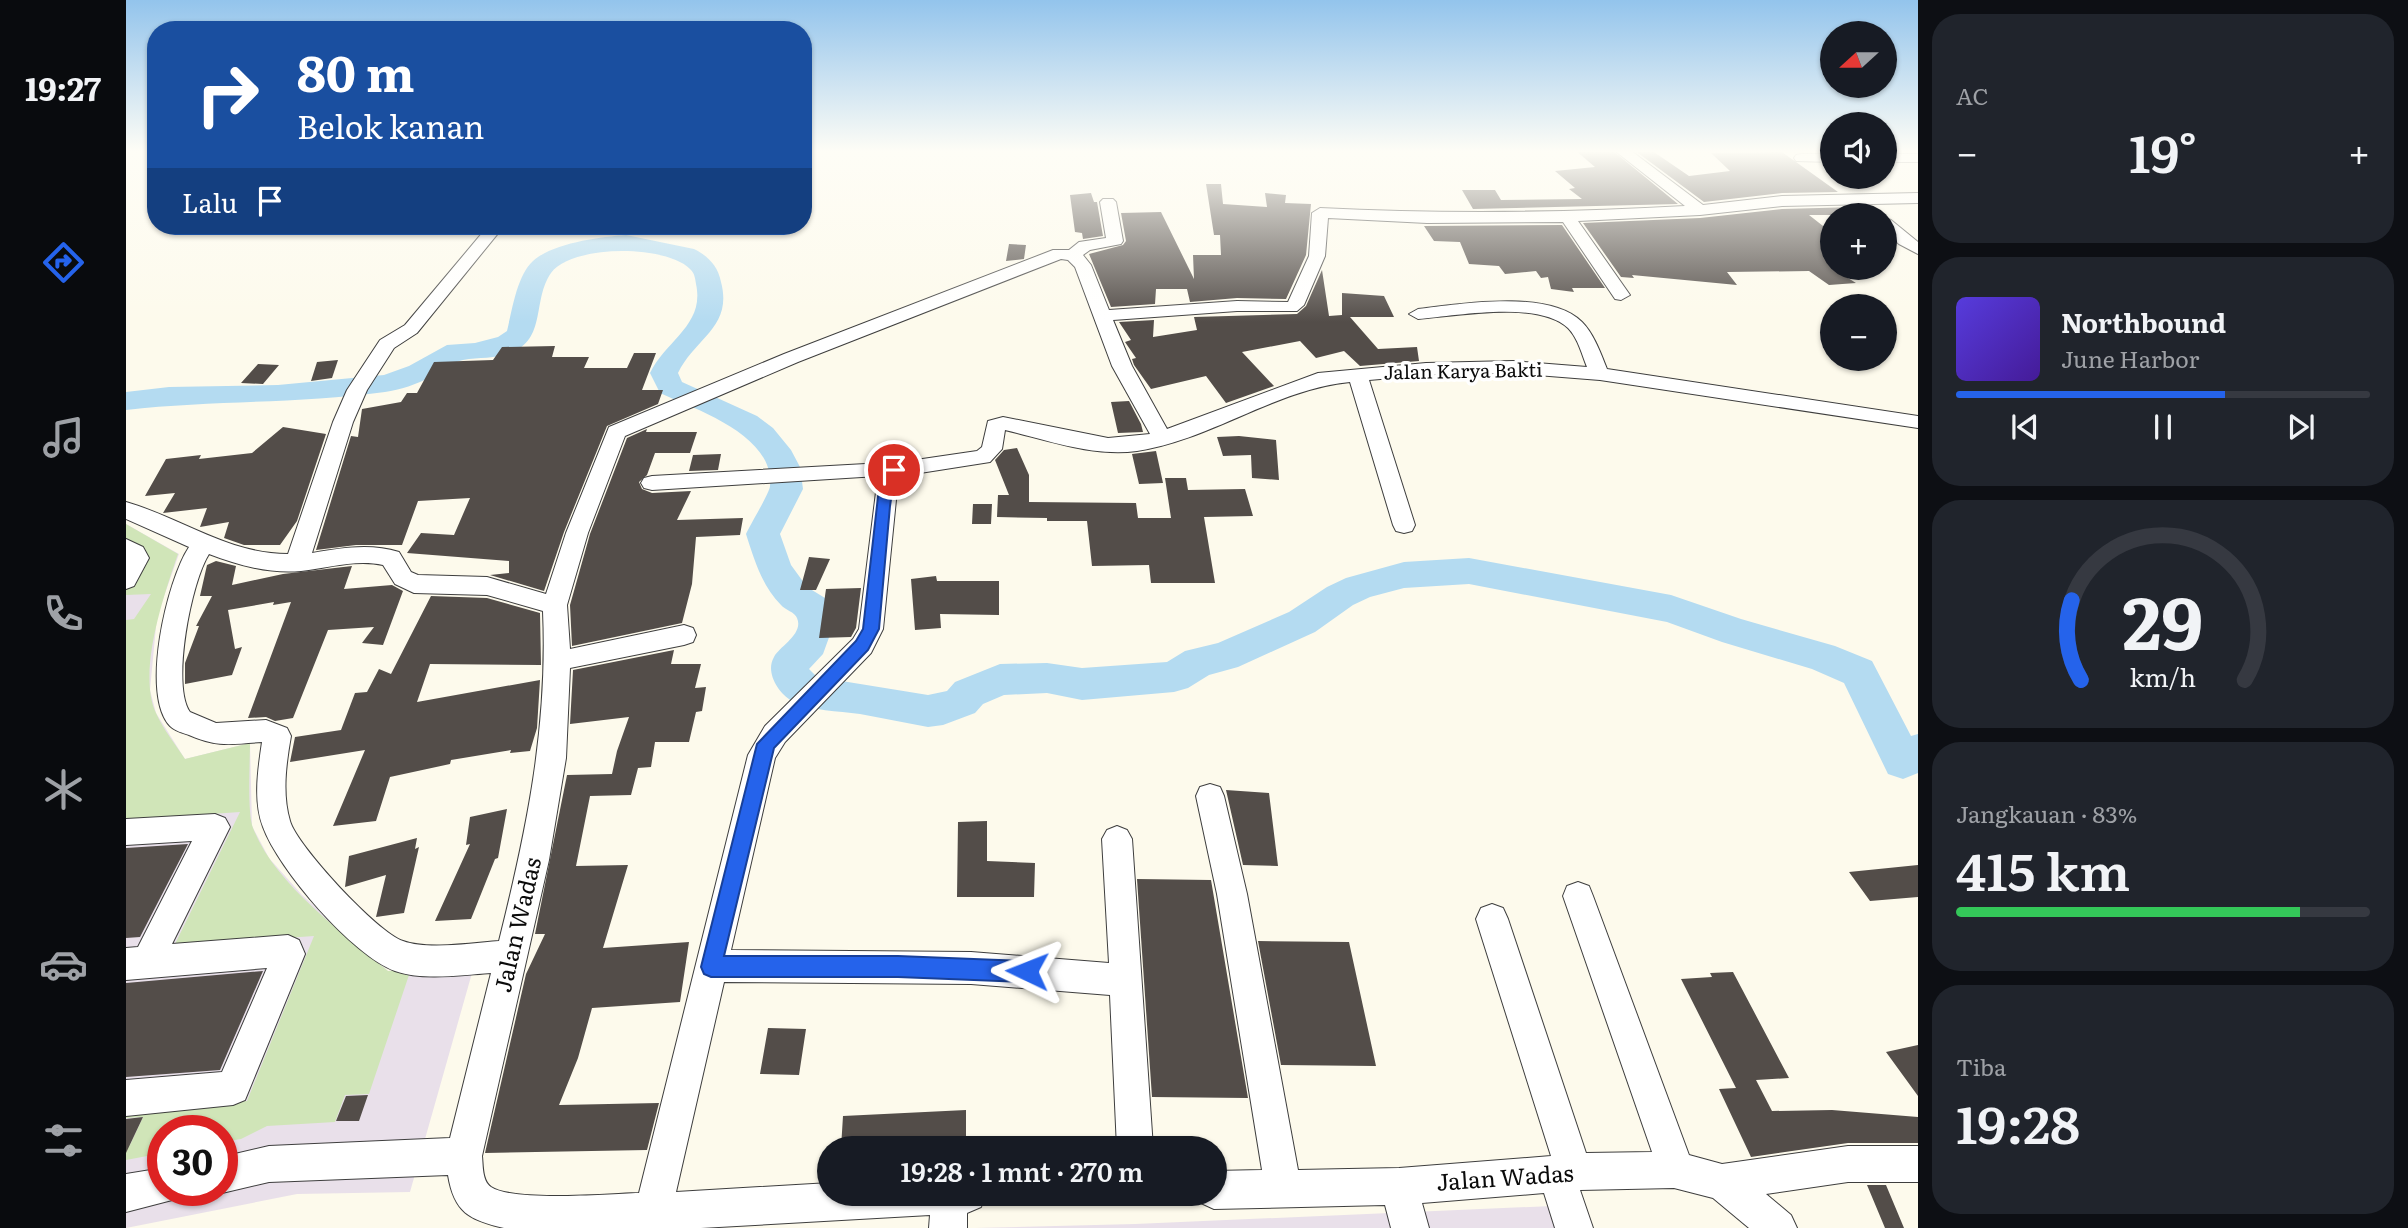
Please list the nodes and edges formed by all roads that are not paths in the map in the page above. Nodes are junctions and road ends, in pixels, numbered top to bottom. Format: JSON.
{"nodes":[{"id":1,"x":1109,"y":207,"type":"edge"},
{"id":2,"x":1696,"y":207,"type":"edge"},
{"id":3,"x":1725,"y":207,"type":"edge"},
{"id":4,"x":1700,"y":210,"type":"junction"},
{"id":5,"x":1567,"y":217,"type":"junction"},
{"id":6,"x":1897,"y":234,"type":"edge"},
{"id":7,"x":489,"y":235,"type":"edge"},
{"id":8,"x":1918,"y":249,"type":"edge"},
{"id":9,"x":1073,"y":255,"type":"junction"},
{"id":10,"x":1620,"y":295,"type":"dead end"},
{"id":11,"x":1418,"y":314,"type":"dead end"},
{"id":12,"x":1101,"y":316,"type":"junction"},
{"id":13,"x":1600,"y":374,"type":"junction"},
{"id":14,"x":1357,"y":375,"type":"junction"},
{"id":15,"x":1918,"y":422,"type":"edge"},
{"id":16,"x":1162,"y":438,"type":"junction"},
{"id":17,"x":899,"y":468,"type":"junction"},
{"id":18,"x":652,"y":482,"type":"dead end"},
{"id":19,"x":126,"y":510,"type":"edge"},
{"id":20,"x":1404,"y":525,"type":"dead end"},
{"id":21,"x":204,"y":543,"type":"junction"},
{"id":22,"x":126,"y":547,"type":"edge"},
{"id":23,"x":297,"y":562,"type":"junction"},
{"id":24,"x":126,"y":580,"type":"edge"},
{"id":25,"x":555,"y":605,"type":"junction"},
{"id":26,"x":684,"y":635,"type":"dead end"},
{"id":27,"x":558,"y":661,"type":"junction"},
{"id":28,"x":1210,"y":796,"type":"dead end"},
{"id":29,"x":126,"y":832,"type":"edge"},
{"id":30,"x":1117,"y":839,"type":"dead end"},
{"id":31,"x":1578,"y":896,"type":"dead end"},
{"id":32,"x":1492,"y":919,"type":"dead end"},
{"id":33,"x":510,"y":957,"type":"junction"},
{"id":34,"x":136,"y":963,"type":"edge"},
{"id":35,"x":711,"y":967,"type":"junction"},
{"id":36,"x":1126,"y":981,"type":"junction"},
{"id":37,"x":126,"y":1098,"type":"edge"},
{"id":38,"x":1134,"y":1136,"type":"edge"},
{"id":39,"x":464,"y":1156,"type":"junction"},
{"id":40,"x":1918,"y":1164,"type":"edge"},
{"id":41,"x":1674,"y":1170,"type":"junction"},
{"id":42,"x":238,"y":1171,"type":"edge"},
{"id":43,"x":1565,"y":1173,"type":"junction"},
{"id":44,"x":1722,"y":1182,"type":"junction"},
{"id":45,"x":1399,"y":1186,"type":"junction"},
{"id":46,"x":147,"y":1189,"type":"edge"},
{"id":47,"x":1283,"y":1189,"type":"junction"},
{"id":48,"x":1227,"y":1190,"type":"edge"},
{"id":49,"x":126,"y":1193,"type":"edge"},
{"id":50,"x":912,"y":1206,"type":"edge"},
{"id":51,"x":653,"y":1212,"type":"junction"},
{"id":52,"x":1410,"y":1228,"type":"edge"},
{"id":53,"x":1574,"y":1228,"type":"edge"},
{"id":54,"x":1778,"y":1228,"type":"edge"}],
"edges":[{"from":1,"to":9,"type":"street"},
{"from":2,"to":4,"type":"street"},
{"from":3,"to":4,"type":"street"},
{"from":4,"to":5,"type":"street"},
{"from":5,"to":10,"type":"street"},
{"from":5,"to":12,"type":"street"},
{"from":6,"to":8,"type":"street"},
{"from":7,"to":23,"type":"street"},
{"from":9,"to":12,"type":"street"},
{"from":9,"to":25,"type":"street"},
{"from":11,"to":13,"type":"street"},
{"from":12,"to":16,"type":"street"},
{"from":13,"to":14,"type":"street","name":"Jalan Karya Bakti"},
{"from":13,"to":15,"type":"street","name":"Jalan Karya Bakti"},
{"from":14,"to":16,"type":"street","name":"Jalan Karya Bakti"},
{"from":14,"to":20,"type":"street"},
{"from":16,"to":17,"type":"street","name":"Jalan Karya Bakti"},
{"from":17,"to":18,"type":"street"},
{"from":17,"to":35,"type":"street"},
{"from":19,"to":21,"type":"street"},
{"from":21,"to":23,"type":"street"},
{"from":21,"to":33,"type":"street"},
{"from":22,"to":24,"type":"street"},
{"from":23,"to":25,"type":"street"},
{"from":25,"to":27,"type":"street","name":"Jalan Wadas"},
{"from":26,"to":27,"type":"street"},
{"from":27,"to":33,"type":"street","name":"Jalan Wadas"},
{"from":28,"to":47,"type":"street"},
{"from":29,"to":34,"type":"street"},
{"from":30,"to":36,"type":"street"},
{"from":31,"to":41,"type":"street"},
{"from":32,"to":43,"type":"street"},
{"from":33,"to":39,"type":"street","name":"Jalan Wadas"},
{"from":34,"to":37,"type":"street"},
{"from":35,"to":36,"type":"street"},
{"from":35,"to":51,"type":"street"},
{"from":36,"to":38,"type":"street"},
{"from":39,"to":42,"type":"street"},
{"from":39,"to":51,"type":"street","name":"Jalan Wadas"},
{"from":40,"to":44,"type":"street"},
{"from":41,"to":43,"type":"street","name":"Jalan Wadas"},
{"from":41,"to":44,"type":"street","name":"Jalan Wadas"},
{"from":43,"to":45,"type":"street","name":"Jalan Wadas"},
{"from":43,"to":53,"type":"street"},
{"from":44,"to":54,"type":"street","name":"Jalan Wadas"},
{"from":45,"to":47,"type":"street","name":"Jalan Wadas"},
{"from":45,"to":52,"type":"street"},
{"from":46,"to":49,"type":"street"},
{"from":47,"to":48,"type":"street","name":"Jalan Wadas"},
{"from":50,"to":51,"type":"street","name":"Jalan Wadas"}]}
